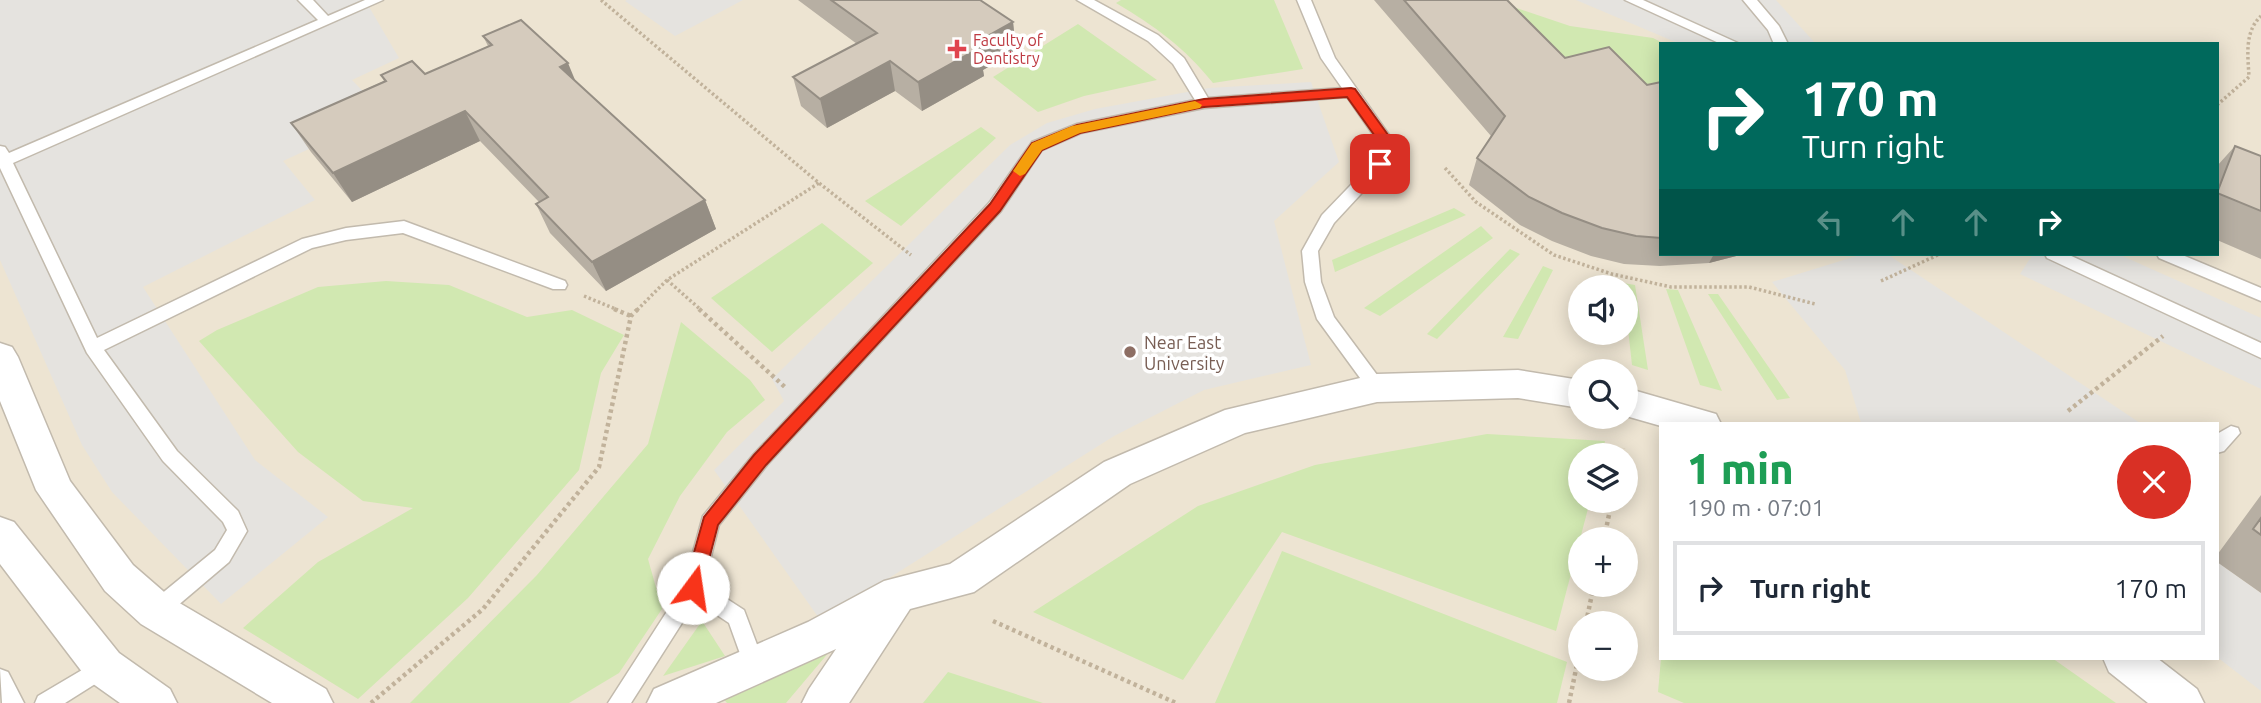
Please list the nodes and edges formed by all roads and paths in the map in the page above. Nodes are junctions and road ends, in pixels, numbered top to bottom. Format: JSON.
{"nodes":[{"id":1,"x":305,"y":0,"type":"edge"},
{"id":2,"x":601,"y":0,"type":"edge"},
{"id":3,"x":1084,"y":0,"type":"edge"},
{"id":4,"x":1304,"y":0,"type":"edge"},
{"id":5,"x":1632,"y":0,"type":"edge"},
{"id":6,"x":1750,"y":0,"type":"edge"},
{"id":7,"x":368,"y":2,"type":"edge"},
{"id":8,"x":2261,"y":16,"type":"edge"},
{"id":9,"x":325,"y":20,"type":"junction"},
{"id":10,"x":1728,"y":42,"type":"edge"},
{"id":11,"x":1780,"y":42,"type":"edge"},
{"id":12,"x":1351,"y":92,"type":"junction"},
{"id":13,"x":1204,"y":103,"type":"junction"},
{"id":14,"x":2219,"y":103,"type":"edge"},
{"id":15,"x":2,"y":158,"type":"edge"},
{"id":16,"x":1445,"y":168,"type":"dead end"},
{"id":17,"x":819,"y":183,"type":"junction"},
{"id":18,"x":1936,"y":256,"type":"edge"},
{"id":19,"x":2057,"y":256,"type":"edge"},
{"id":20,"x":2170,"y":256,"type":"edge"},
{"id":21,"x":934,"y":273,"type":"junction"},
{"id":22,"x":667,"y":280,"type":"junction"},
{"id":23,"x":1881,"y":281,"type":"dead end"},
{"id":24,"x":559,"y":285,"type":"joint"},
{"id":25,"x":2261,"y":295,"type":"edge"},
{"id":26,"x":1815,"y":304,"type":"dead end"},
{"id":27,"x":631,"y":316,"type":"junction"},
{"id":28,"x":2185,"y":317,"type":"junction"},
{"id":29,"x":93,"y":348,"type":"junction"},
{"id":30,"x":2261,"y":351,"type":"edge"},
{"id":31,"x":0,"y":358,"type":"edge"},
{"id":32,"x":1377,"y":388,"type":"junction"},
{"id":33,"x":1568,"y":392,"type":"edge"},
{"id":34,"x":1638,"y":405,"type":"edge"},
{"id":35,"x":808,"y":408,"type":"junction"},
{"id":36,"x":2067,"y":411,"type":"dead end"},
{"id":37,"x":1696,"y":422,"type":"edge"},
{"id":38,"x":0,"y":534,"type":"edge"},
{"id":39,"x":693,"y":588,"type":"junction"},
{"id":40,"x":898,"y":594,"type":"junction"},
{"id":41,"x":156,"y":611,"type":"junction"},
{"id":42,"x":993,"y":621,"type":"dead end"},
{"id":43,"x":2127,"y":660,"type":"edge"},
{"id":44,"x":754,"y":666,"type":"junction"},
{"id":45,"x":104,"y":667,"type":"junction"},
{"id":46,"x":0,"y":679,"type":"edge"},
{"id":47,"x":1574,"y":681,"type":"edge"},
{"id":48,"x":13,"y":703,"type":"edge"},
{"id":49,"x":46,"y":703,"type":"edge"},
{"id":50,"x":155,"y":703,"type":"edge"},
{"id":51,"x":310,"y":703,"type":"edge"},
{"id":52,"x":371,"y":703,"type":"edge"},
{"id":53,"x":618,"y":703,"type":"edge"},
{"id":54,"x":669,"y":703,"type":"edge"},
{"id":55,"x":824,"y":703,"type":"edge"},
{"id":56,"x":1176,"y":703,"type":"edge"},
{"id":57,"x":1569,"y":703,"type":"edge"},
{"id":58,"x":2182,"y":703,"type":"edge"}],
"edges":[{"from":1,"to":9,"type":"lane"},
{"from":2,"to":17,"type":"path"},
{"from":3,"to":13,"type":"lane"},
{"from":4,"to":12,"type":"lane"},
{"from":5,"to":10,"type":"lane"},
{"from":6,"to":11,"type":"lane"},
{"from":7,"to":9,"type":"lane"},
{"from":8,"to":14,"type":"path"},
{"from":9,"to":15,"type":"lane"},
{"from":12,"to":13,"type":"lane"},
{"from":12,"to":32,"type":"lane"},
{"from":13,"to":21,"type":"lane"},
{"from":15,"to":29,"type":"lane"},
{"from":16,"to":26,"type":"path"},
{"from":17,"to":21,"type":"path"},
{"from":17,"to":22,"type":"path"},
{"from":18,"to":23,"type":"path"},
{"from":19,"to":28,"type":"lane"},
{"from":20,"to":25,"type":"lane"},
{"from":21,"to":35,"type":"lane"},
{"from":22,"to":27,"type":"path"},
{"from":22,"to":35,"type":"path"},
{"from":24,"to":27,"type":"path"},
{"from":24,"to":29,"type":"lane"},
{"from":27,"to":52,"type":"path"},
{"from":28,"to":30,"type":"lane"},
{"from":28,"to":36,"type":"path"},
{"from":29,"to":41,"type":"lane"},
{"from":31,"to":41,"type":"street"},
{"from":32,"to":33,"type":"street"},
{"from":32,"to":40,"type":"street"},
{"from":34,"to":37,"type":"street"},
{"from":35,"to":39,"type":"lane"},
{"from":38,"to":45,"type":"street"},
{"from":39,"to":44,"type":"lane"},
{"from":39,"to":53,"type":"lane"},
{"from":40,"to":44,"type":"street"},
{"from":40,"to":55,"type":"street"},
{"from":41,"to":51,"type":"street"},
{"from":42,"to":56,"type":"path"},
{"from":43,"to":58,"type":"street"},
{"from":44,"to":54,"type":"street"},
{"from":45,"to":49,"type":"lane"},
{"from":45,"to":50,"type":"street"},
{"from":46,"to":48,"type":"lane"},
{"from":47,"to":57,"type":"path"}]}
